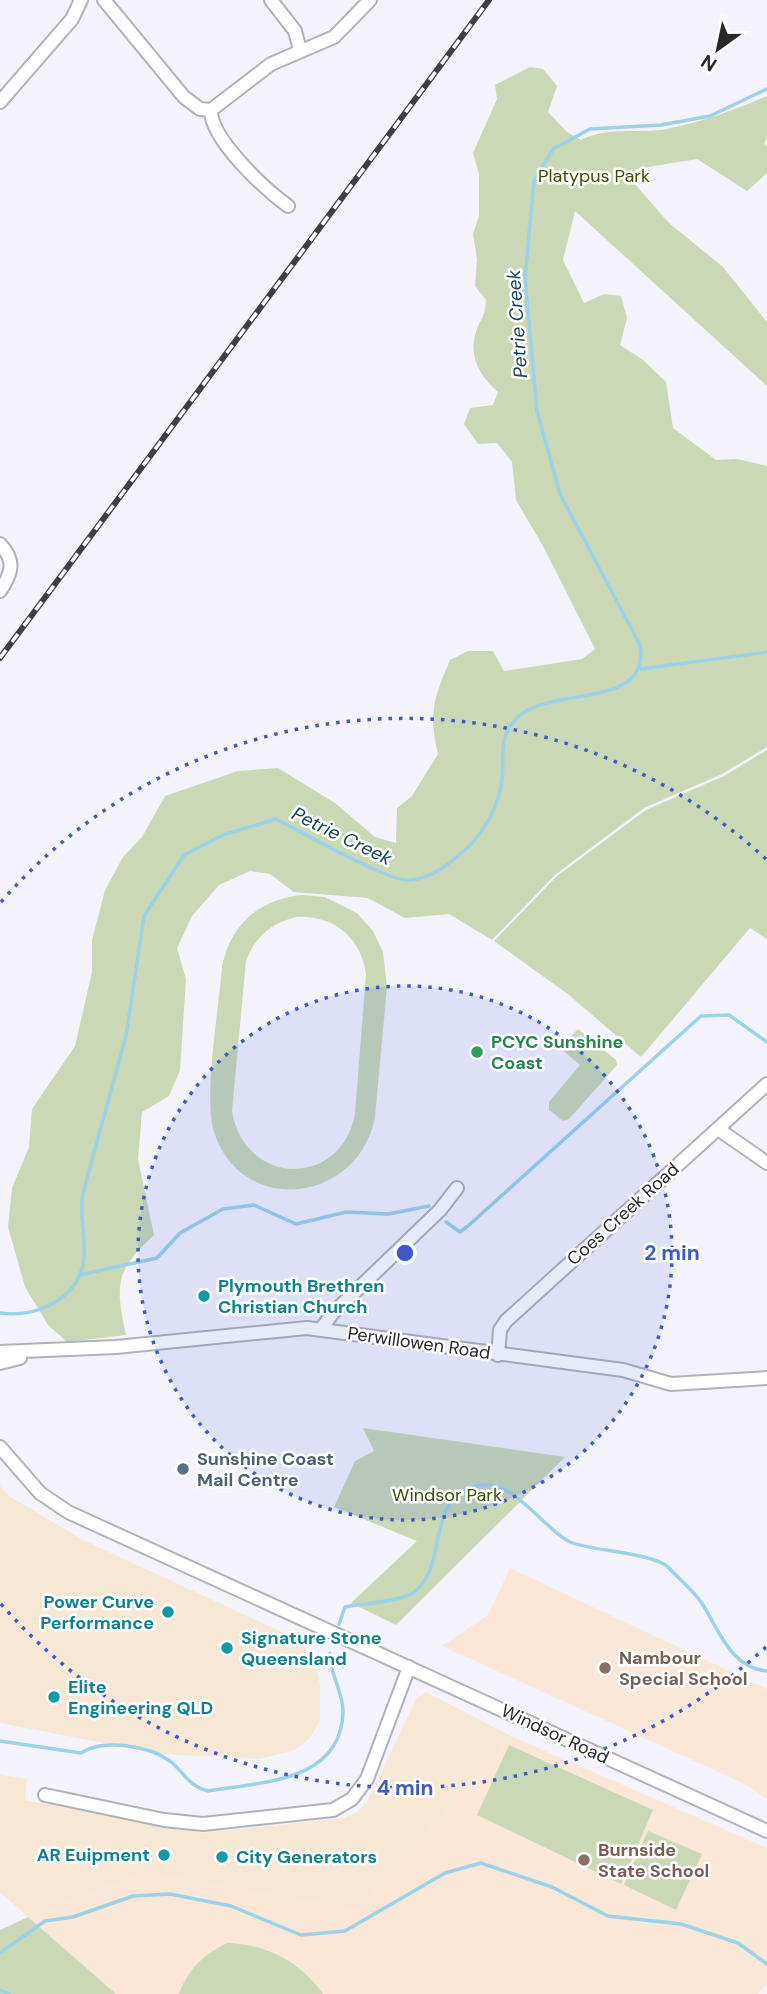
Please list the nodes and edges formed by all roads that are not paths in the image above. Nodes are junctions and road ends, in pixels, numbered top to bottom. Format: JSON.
{"nodes":[{"id":1,"x":81,"y":0,"type":"edge"},
{"id":2,"x":104,"y":0,"type":"edge"},
{"id":3,"x":271,"y":0,"type":"edge"},
{"id":4,"x":370,"y":0,"type":"edge"},
{"id":5,"x":300,"y":50,"type":"junction"},
{"id":6,"x":0,"y":102,"type":"edge"},
{"id":7,"x":211,"y":110,"type":"junction"},
{"id":8,"x":288,"y":206,"type":"dead end"},
{"id":9,"x":0,"y":544,"type":"edge"},
{"id":10,"x":0,"y":592,"type":"edge"},
{"id":11,"x":767,"y":1084,"type":"edge"},
{"id":12,"x":718,"y":1129,"type":"junction"},
{"id":13,"x":767,"y":1163,"type":"edge"},
{"id":14,"x":457,"y":1188,"type":"dead end"},
{"id":15,"x":321,"y":1329,"type":"junction"},
{"id":16,"x":69,"y":1350,"type":"junction"},
{"id":17,"x":0,"y":1352,"type":"edge"},
{"id":18,"x":498,"y":1355,"type":"junction"},
{"id":19,"x":0,"y":1363,"type":"edge"},
{"id":20,"x":767,"y":1378,"type":"edge"},
{"id":21,"x":0,"y":1447,"type":"edge"},
{"id":22,"x":410,"y":1667,"type":"junction"},
{"id":23,"x":45,"y":1795,"type":"dead end"},
{"id":24,"x":767,"y":1831,"type":"edge"}],
"edges":[{"from":1,"to":6,"type":"street"},
{"from":2,"to":7,"type":"street"},
{"from":3,"to":5,"type":"street"},
{"from":4,"to":5,"type":"street"},
{"from":5,"to":7,"type":"street"},
{"from":7,"to":8,"type":"street"},
{"from":9,"to":10,"type":"street"},
{"from":11,"to":12,"type":"street","name":"Coes Creek Road"},
{"from":12,"to":13,"type":"street"},
{"from":12,"to":18,"type":"street","name":"Coes Creek Road"},
{"from":14,"to":15,"type":"street"},
{"from":15,"to":16,"type":"street","name":"Perwillowen Road"},
{"from":15,"to":18,"type":"street","name":"Perwillowen Road"},
{"from":16,"to":17,"type":"street","name":"Perwillowen Road"},
{"from":16,"to":19,"type":"street","name":"Perwillowen Road"},
{"from":18,"to":20,"type":"street","name":"Perwillowen Road"},
{"from":21,"to":22,"type":"street","name":"Windsor Road"},
{"from":22,"to":23,"type":"street"},
{"from":22,"to":24,"type":"street","name":"Windsor Road"}]}
